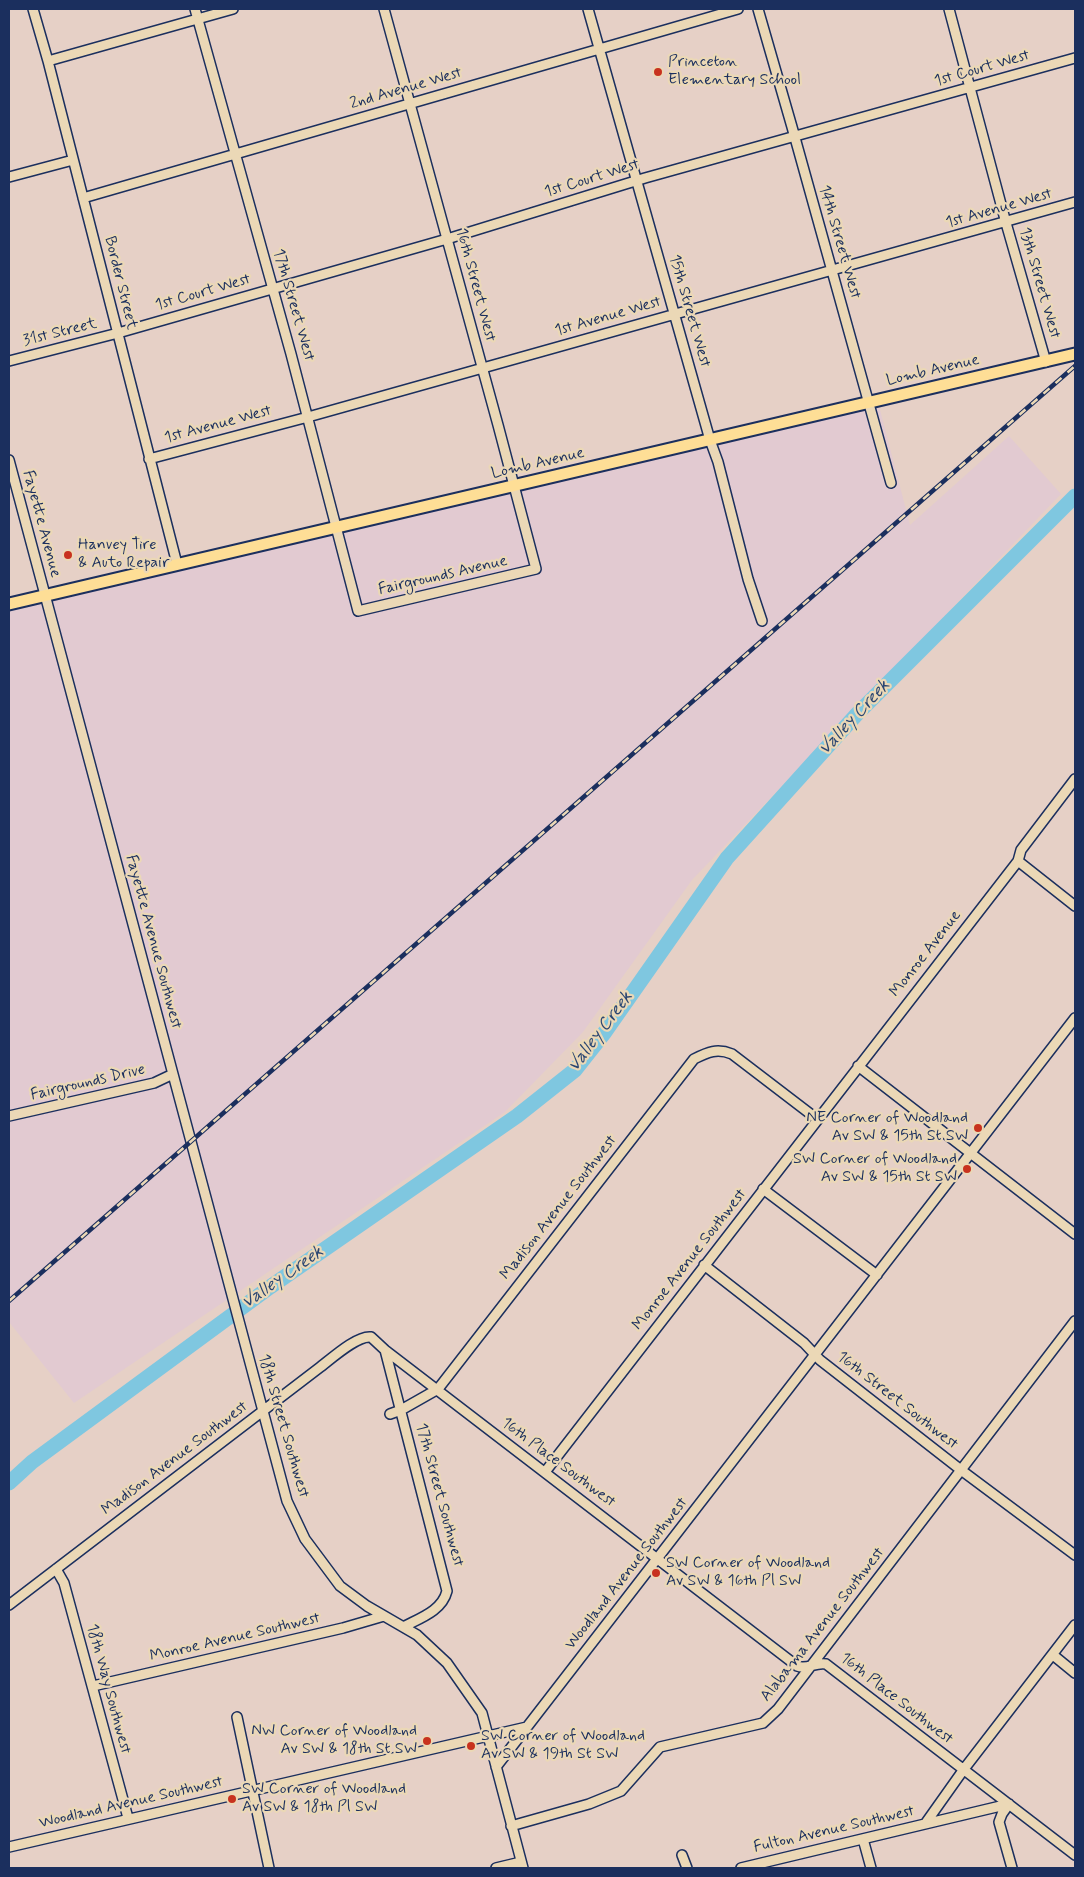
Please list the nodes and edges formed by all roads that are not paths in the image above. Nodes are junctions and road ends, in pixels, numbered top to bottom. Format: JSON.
{"nodes":[{"id":1,"x":33,"y":9,"type":"edge"},
{"id":2,"x":195,"y":9,"type":"edge"},
{"id":3,"x":233,"y":9,"type":"edge"},
{"id":4,"x":384,"y":9,"type":"edge"},
{"id":5,"x":588,"y":9,"type":"edge"},
{"id":6,"x":738,"y":9,"type":"edge"},
{"id":7,"x":758,"y":9,"type":"edge"},
{"id":8,"x":949,"y":9,"type":"edge"},
{"id":9,"x":198,"y":19,"type":"junction"},
{"id":10,"x":598,"y":48,"type":"junction"},
{"id":11,"x":1075,"y":58,"type":"edge"},
{"id":12,"x":48,"y":61,"type":"junction"},
{"id":13,"x":971,"y":88,"type":"junction"},
{"id":14,"x":410,"y":104,"type":"junction"},
{"id":15,"x":794,"y":136,"type":"junction"},
{"id":16,"x":236,"y":154,"type":"junction"},
{"id":17,"x":73,"y":160,"type":"junction"},
{"id":18,"x":9,"y":177,"type":"edge"},
{"id":19,"x":637,"y":181,"type":"junction"},
{"id":20,"x":83,"y":198,"type":"junction"},
{"id":21,"x":1075,"y":202,"type":"edge"},
{"id":22,"x":1006,"y":222,"type":"junction"},
{"id":23,"x":447,"y":239,"type":"junction"},
{"id":24,"x":831,"y":271,"type":"junction"},
{"id":25,"x":272,"y":289,"type":"junction"},
{"id":26,"x":674,"y":314,"type":"junction"},
{"id":27,"x":118,"y":334,"type":"junction"},
{"id":28,"x":1075,"y":354,"type":"edge"},
{"id":29,"x":9,"y":361,"type":"edge"},
{"id":30,"x":1046,"y":362,"type":"junction"},
{"id":31,"x":482,"y":368,"type":"junction"},
{"id":32,"x":869,"y":403,"type":"junction"},
{"id":33,"x":308,"y":417,"type":"junction"},
{"id":34,"x":710,"y":440,"type":"junction"},
{"id":35,"x":149,"y":459,"type":"junction"},
{"id":36,"x":9,"y":460,"type":"edge"},
{"id":37,"x":890,"y":484,"type":"dead end"},
{"id":38,"x":515,"y":486,"type":"junction"},
{"id":39,"x":336,"y":527,"type":"junction"},
{"id":40,"x":177,"y":564,"type":"junction"},
{"id":41,"x":536,"y":569,"type":"joint"},
{"id":42,"x":45,"y":596,"type":"junction"},
{"id":43,"x":9,"y":604,"type":"edge"},
{"id":44,"x":358,"y":611,"type":"joint"},
{"id":45,"x":762,"y":621,"type":"dead end"},
{"id":46,"x":1075,"y":779,"type":"edge"},
{"id":47,"x":1018,"y":861,"type":"junction"},
{"id":48,"x":1075,"y":906,"type":"edge"},
{"id":49,"x":1075,"y":1018,"type":"edge"},
{"id":50,"x":858,"y":1066,"type":"junction"},
{"id":51,"x":173,"y":1074,"type":"junction"},
{"id":52,"x":9,"y":1116,"type":"edge"},
{"id":53,"x":816,"y":1119,"type":"junction"},
{"id":54,"x":971,"y":1153,"type":"junction"},
{"id":55,"x":763,"y":1189,"type":"junction"},
{"id":56,"x":1075,"y":1234,"type":"edge"},
{"id":57,"x":704,"y":1265,"type":"junction"},
{"id":58,"x":877,"y":1275,"type":"junction"},
{"id":59,"x":232,"y":1297,"type":"joint"},
{"id":60,"x":1075,"y":1321,"type":"edge"},
{"id":61,"x":385,"y":1350,"type":"junction"},
{"id":62,"x":816,"y":1354,"type":"junction"},
{"id":63,"x":438,"y":1389,"type":"junction"},
{"id":64,"x":401,"y":1410,"type":"junction"},
{"id":65,"x":262,"y":1411,"type":"junction"},
{"id":66,"x":390,"y":1414,"type":"dead end"},
{"id":67,"x":961,"y":1470,"type":"junction"},
{"id":68,"x":545,"y":1472,"type":"junction"},
{"id":69,"x":1075,"y":1555,"type":"edge"},
{"id":70,"x":659,"y":1559,"type":"junction"},
{"id":71,"x":56,"y":1569,"type":"junction"},
{"id":72,"x":9,"y":1605,"type":"edge"},
{"id":73,"x":384,"y":1616,"type":"junction"},
{"id":74,"x":1075,"y":1625,"type":"edge"},
{"id":75,"x":403,"y":1627,"type":"junction"},
{"id":76,"x":1052,"y":1655,"type":"junction"},
{"id":77,"x":811,"y":1666,"type":"junction"},
{"id":78,"x":1075,"y":1673,"type":"edge"},
{"id":79,"x":93,"y":1686,"type":"junction"},
{"id":80,"x":237,"y":1717,"type":"dead end"},
{"id":81,"x":527,"y":1728,"type":"junction"},
{"id":82,"x":488,"y":1736,"type":"junction"},
{"id":83,"x":496,"y":1767,"type":"junction"},
{"id":84,"x":964,"y":1769,"type":"junction"},
{"id":85,"x":252,"y":1790,"type":"junction"},
{"id":86,"x":1009,"y":1804,"type":"junction"},
{"id":87,"x":128,"y":1818,"type":"junction"},
{"id":88,"x":925,"y":1824,"type":"junction"},
{"id":89,"x":511,"y":1826,"type":"junction"},
{"id":90,"x":863,"y":1839,"type":"junction"},
{"id":91,"x":9,"y":1847,"type":"edge"},
{"id":92,"x":682,"y":1855,"type":"dead end"},
{"id":93,"x":1075,"y":1855,"type":"edge"},
{"id":94,"x":522,"y":1865,"type":"edge"},
{"id":95,"x":269,"y":1868,"type":"edge"},
{"id":96,"x":496,"y":1868,"type":"edge"},
{"id":97,"x":687,"y":1868,"type":"edge"},
{"id":98,"x":740,"y":1868,"type":"edge"},
{"id":99,"x":871,"y":1868,"type":"edge"},
{"id":100,"x":1012,"y":1868,"type":"edge"}],
"edges":[{"from":1,"to":12,"type":"street","name":"Border Street"},
{"from":2,"to":9,"type":"street","name":"17th Street West"},
{"from":3,"to":9,"type":"street"},
{"from":4,"to":14,"type":"street","name":"16th Street West"},
{"from":5,"to":10,"type":"street","name":"15th Street West"},
{"from":6,"to":10,"type":"street","name":"2nd Avenue West"},
{"from":7,"to":15,"type":"street","name":"14th Street West"},
{"from":8,"to":13,"type":"street","name":"13th Street West"},
{"from":9,"to":12,"type":"street"},
{"from":9,"to":16,"type":"street","name":"17th Street West"},
{"from":10,"to":14,"type":"street","name":"2nd Avenue West"},
{"from":10,"to":19,"type":"street","name":"15th Street West"},
{"from":11,"to":13,"type":"street","name":"1st Court West"},
{"from":12,"to":17,"type":"street","name":"Border Street"},
{"from":13,"to":15,"type":"street","name":"1st Court West"},
{"from":13,"to":22,"type":"street","name":"13th Street West"},
{"from":14,"to":16,"type":"street","name":"2nd Avenue West"},
{"from":14,"to":23,"type":"street","name":"16th Street West"},
{"from":15,"to":19,"type":"street","name":"1st Court West"},
{"from":15,"to":24,"type":"street","name":"14th Street West"},
{"from":16,"to":20,"type":"street","name":"2nd Avenue West"},
{"from":16,"to":25,"type":"street","name":"17th Street West"},
{"from":17,"to":18,"type":"street"},
{"from":17,"to":20,"type":"street","name":"Border Street"},
{"from":19,"to":23,"type":"street","name":"1st Court West"},
{"from":19,"to":26,"type":"street","name":"15th Street West"},
{"from":20,"to":27,"type":"street","name":"Border Street"},
{"from":21,"to":22,"type":"street","name":"1st Avenue West"},
{"from":22,"to":24,"type":"street","name":"1st Avenue West"},
{"from":22,"to":30,"type":"street","name":"13th Street West"},
{"from":23,"to":25,"type":"street","name":"1st Court West"},
{"from":23,"to":31,"type":"street","name":"16th Street West"},
{"from":24,"to":26,"type":"street","name":"1st Avenue West"},
{"from":24,"to":32,"type":"street","name":"14th Street West"},
{"from":25,"to":27,"type":"street","name":"1st Court West"},
{"from":25,"to":33,"type":"street","name":"17th Street West"},
{"from":26,"to":31,"type":"street","name":"1st Avenue West"},
{"from":26,"to":34,"type":"street","name":"15th Street West"},
{"from":27,"to":29,"type":"street","name":"31st Street"},
{"from":27,"to":35,"type":"street","name":"Border Street"},
{"from":28,"to":30,"type":"main road","name":"Lomb Avenue"},
{"from":30,"to":32,"type":"main road","name":"Lomb Avenue"},
{"from":31,"to":33,"type":"street","name":"1st Avenue West"},
{"from":31,"to":38,"type":"street","name":"16th Street West"},
{"from":32,"to":34,"type":"main road","name":"Lomb Avenue"},
{"from":32,"to":37,"type":"street","name":"14th Street West"},
{"from":33,"to":35,"type":"street","name":"1st Avenue West"},
{"from":33,"to":39,"type":"street","name":"17th Street West"},
{"from":34,"to":38,"type":"main road","name":"Lomb Avenue"},
{"from":34,"to":45,"type":"street","name":"15th Street West"},
{"from":35,"to":40,"type":"street","name":"Border Street"},
{"from":36,"to":42,"type":"street","name":"Fayette Avenue"},
{"from":38,"to":39,"type":"main road","name":"Lomb Avenue"},
{"from":38,"to":41,"type":"street","name":"16th Street West"},
{"from":39,"to":40,"type":"main road","name":"Lomb Avenue"},
{"from":39,"to":44,"type":"street","name":"17th Street West"},
{"from":40,"to":42,"type":"main road","name":"Lomb Avenue"},
{"from":41,"to":44,"type":"street","name":"Fairgrounds Avenue"},
{"from":42,"to":43,"type":"main road","name":"Lomb Avenue"},
{"from":42,"to":51,"type":"street","name":"Fayette Avenue Southwest"},
{"from":46,"to":47,"type":"street"},
{"from":47,"to":48,"type":"street"},
{"from":47,"to":50,"type":"street","name":"Monroe Avenue"},
{"from":49,"to":54,"type":"street","name":"Woodland Avenue Southwest"},
{"from":50,"to":53,"type":"street","name":"Monroe Avenue Southwest"},
{"from":50,"to":54,"type":"street"},
{"from":51,"to":52,"type":"street","name":"Fairgrounds Drive"},
{"from":51,"to":59,"type":"street","name":"Fayette Avenue Southwest"},
{"from":53,"to":55,"type":"street","name":"Monroe Avenue Southwest"},
{"from":53,"to":63,"type":"street","name":"Madison Avenue Southwest"},
{"from":54,"to":56,"type":"street"},
{"from":54,"to":58,"type":"street","name":"Woodland Avenue Southwest"},
{"from":55,"to":57,"type":"street","name":"Monroe Avenue Southwest"},
{"from":55,"to":58,"type":"street"},
{"from":57,"to":62,"type":"street","name":"16th Street Southwest"},
{"from":57,"to":68,"type":"street","name":"Monroe Avenue Southwest"},
{"from":58,"to":62,"type":"street","name":"Woodland Avenue Southwest"},
{"from":59,"to":65,"type":"street","name":"18th Street Southwest"},
{"from":60,"to":67,"type":"street","name":"Alabama Avenue Southwest"},
{"from":61,"to":63,"type":"street","name":"16th Place Southwest"},
{"from":61,"to":64,"type":"street","name":"17th Street Southwest"},
{"from":61,"to":65,"type":"street","name":"Madison Avenue Southwest"},
{"from":62,"to":67,"type":"street","name":"16th Street Southwest"},
{"from":62,"to":70,"type":"street","name":"Woodland Avenue Southwest"},
{"from":63,"to":64,"type":"street"},
{"from":63,"to":68,"type":"street","name":"16th Place Southwest"},
{"from":64,"to":66,"type":"street"},
{"from":64,"to":75,"type":"street","name":"17th Street Southwest"},
{"from":65,"to":71,"type":"street","name":"Madison Avenue Southwest"},
{"from":65,"to":73,"type":"street","name":"18th Street Southwest"},
{"from":67,"to":69,"type":"street","name":"16th Street Southwest"},
{"from":67,"to":77,"type":"street","name":"Alabama Avenue Southwest"},
{"from":68,"to":70,"type":"street","name":"16th Place Southwest"},
{"from":70,"to":77,"type":"street","name":"16th Place Southwest"},
{"from":70,"to":81,"type":"street","name":"Woodland Avenue Southwest"},
{"from":71,"to":72,"type":"street","name":"Madison Avenue Southwest"},
{"from":71,"to":79,"type":"street","name":"18th Way Southwest"},
{"from":73,"to":75,"type":"street","name":"18th Street Southwest"},
{"from":73,"to":79,"type":"street","name":"Monroe Avenue Southwest"},
{"from":74,"to":76,"type":"street","name":"Fulton Avenue Southwest"},
{"from":75,"to":82,"type":"street","name":"18th Street Southwest"},
{"from":76,"to":78,"type":"street"},
{"from":76,"to":84,"type":"street","name":"Fulton Avenue Southwest"},
{"from":77,"to":84,"type":"street","name":"16th Place Southwest"},
{"from":77,"to":89,"type":"street","name":"Alabama Avenue Southwest"},
{"from":79,"to":87,"type":"street","name":"18th Way Southwest"},
{"from":80,"to":85,"type":"street"},
{"from":81,"to":82,"type":"street","name":"Woodland Avenue Southwest"},
{"from":81,"to":83,"type":"street"},
{"from":82,"to":83,"type":"street","name":"18th Street Southwest"},
{"from":82,"to":85,"type":"street","name":"Woodland Avenue Southwest"},
{"from":83,"to":89,"type":"street","name":"18th Street Southwest"},
{"from":84,"to":86,"type":"street","name":"16th Place Southwest"},
{"from":84,"to":88,"type":"street","name":"Fulton Avenue Southwest"},
{"from":85,"to":87,"type":"street","name":"Woodland Avenue Southwest"},
{"from":85,"to":95,"type":"street"},
{"from":86,"to":88,"type":"street"},
{"from":86,"to":93,"type":"street","name":"16th Place Southwest"},
{"from":86,"to":100,"type":"street"},
{"from":87,"to":91,"type":"street","name":"Woodland Avenue Southwest"},
{"from":88,"to":90,"type":"street","name":"Fulton Avenue Southwest"},
{"from":89,"to":94,"type":"street","name":"18th Street Southwest"},
{"from":90,"to":98,"type":"street","name":"Fulton Avenue Southwest"},
{"from":90,"to":99,"type":"street"},
{"from":92,"to":97,"type":"street"},
{"from":94,"to":96,"type":"street"}]}
